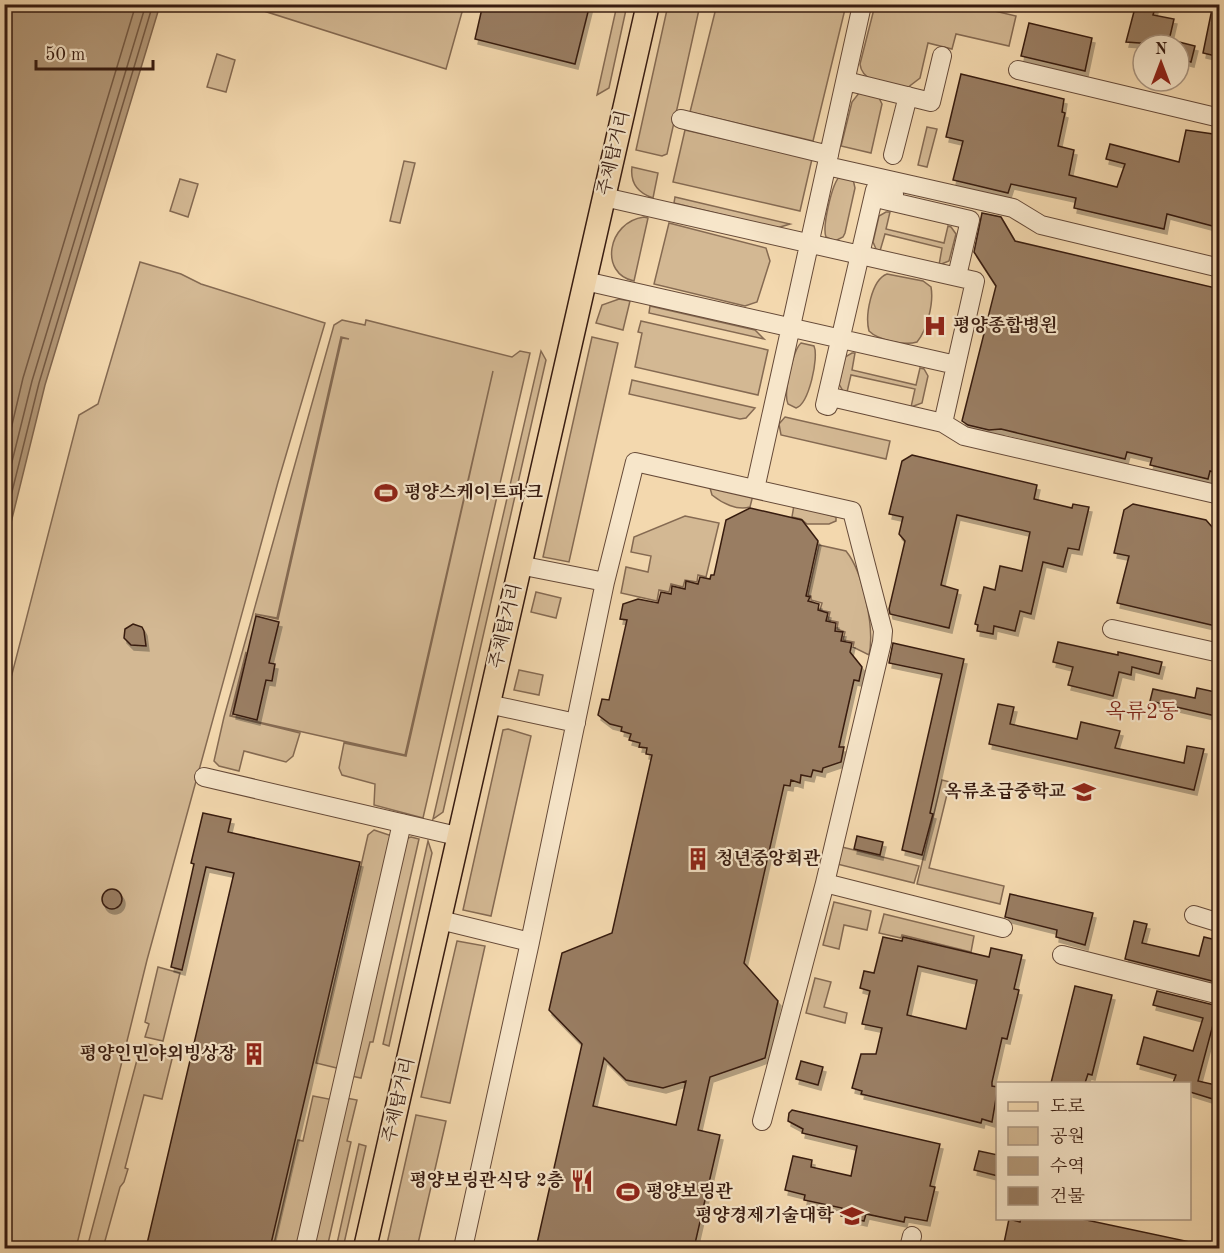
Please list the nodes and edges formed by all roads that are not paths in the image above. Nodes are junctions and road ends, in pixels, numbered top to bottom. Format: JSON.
{"nodes":[{"id":1,"x":648,"y":4,"type":"edge"},
{"id":2,"x":862,"y":5,"type":"edge"},
{"id":3,"x":942,"y":56,"type":"dead end"},
{"id":4,"x":1018,"y":70,"type":"dead end"},
{"id":5,"x":846,"y":81,"type":"junction"},
{"id":6,"x":908,"y":96,"type":"junction"},
{"id":7,"x":1220,"y":118,"type":"edge"},
{"id":8,"x":681,"y":119,"type":"dead end"},
{"id":9,"x":893,"y":155,"type":"dead end"},
{"id":10,"x":828,"y":160,"type":"junction"},
{"id":11,"x":894,"y":194,"type":"dead end"},
{"id":12,"x":604,"y":197,"type":"junction"},
{"id":13,"x":873,"y":197,"type":"junction"},
{"id":14,"x":810,"y":243,"type":"junction"},
{"id":15,"x":860,"y":254,"type":"junction"},
{"id":16,"x":1220,"y":268,"type":"edge"},
{"id":17,"x":957,"y":276,"type":"junction"},
{"id":18,"x":585,"y":280,"type":"junction"},
{"id":19,"x":791,"y":327,"type":"junction"},
{"id":20,"x":840,"y":338,"type":"junction"},
{"id":21,"x":956,"y":364,"type":"junction"},
{"id":22,"x":827,"y":396,"type":"junction"},
{"id":23,"x":843,"y":410,"type":"dead end"},
{"id":24,"x":943,"y":423,"type":"junction"},
{"id":25,"x":755,"y":489,"type":"junction"},
{"id":26,"x":1220,"y":495,"type":"edge"},
{"id":27,"x":519,"y":565,"type":"junction"},
{"id":28,"x":605,"y":582,"type":"junction"},
{"id":29,"x":1112,"y":629,"type":"dead end"},
{"id":30,"x":1220,"y":653,"type":"edge"},
{"id":31,"x":488,"y":704,"type":"junction"},
{"id":32,"x":576,"y":723,"type":"junction"},
{"id":33,"x":204,"y":777,"type":"dead end"},
{"id":34,"x":402,"y":823,"type":"junction"},
{"id":35,"x":457,"y":836,"type":"junction"},
{"id":36,"x":825,"y":883,"type":"junction"},
{"id":37,"x":1194,"y":915,"type":"dead end"},
{"id":38,"x":440,"y":920,"type":"junction"},
{"id":39,"x":1220,"y":923,"type":"edge"},
{"id":40,"x":1003,"y":928,"type":"dead end"},
{"id":41,"x":530,"y":942,"type":"junction"},
{"id":42,"x":1062,"y":956,"type":"dead end"},
{"id":43,"x":1220,"y":995,"type":"edge"},
{"id":44,"x":762,"y":1121,"type":"dead end"},
{"id":45,"x":305,"y":1248,"type":"edge"},
{"id":46,"x":365,"y":1248,"type":"edge"},
{"id":47,"x":463,"y":1248,"type":"edge"}],
"edges":[{"from":1,"to":12,"type":"main road","name":"주체탑거리"},
{"from":2,"to":5,"type":"street"},
{"from":3,"to":6,"type":"street"},
{"from":4,"to":7,"type":"street"},
{"from":5,"to":6,"type":"street"},
{"from":5,"to":10,"type":"street"},
{"from":6,"to":9,"type":"street"},
{"from":8,"to":10,"type":"street"},
{"from":10,"to":14,"type":"street"},
{"from":10,"to":16,"type":"street"},
{"from":11,"to":13,"type":"street"},
{"from":12,"to":14,"type":"street"},
{"from":12,"to":18,"type":"main road","name":"주체탑거리"},
{"from":13,"to":15,"type":"street"},
{"from":13,"to":17,"type":"street"},
{"from":14,"to":15,"type":"street"},
{"from":14,"to":19,"type":"street"},
{"from":15,"to":17,"type":"street"},
{"from":15,"to":20,"type":"street"},
{"from":17,"to":21,"type":"street"},
{"from":18,"to":19,"type":"street"},
{"from":18,"to":27,"type":"main road","name":"주체탑거리"},
{"from":19,"to":20,"type":"street"},
{"from":19,"to":25,"type":"street"},
{"from":20,"to":21,"type":"street"},
{"from":20,"to":22,"type":"street"},
{"from":21,"to":24,"type":"street"},
{"from":22,"to":23,"type":"street"},
{"from":22,"to":24,"type":"street"},
{"from":24,"to":26,"type":"street"},
{"from":25,"to":28,"type":"street"},
{"from":25,"to":36,"type":"street"},
{"from":27,"to":28,"type":"street"},
{"from":27,"to":31,"type":"main road","name":"주체탑거리"},
{"from":28,"to":32,"type":"street"},
{"from":29,"to":30,"type":"street"},
{"from":31,"to":32,"type":"street"},
{"from":31,"to":35,"type":"main road","name":"주체탑거리"},
{"from":32,"to":41,"type":"street"},
{"from":33,"to":34,"type":"street"},
{"from":34,"to":35,"type":"street"},
{"from":34,"to":45,"type":"street"},
{"from":35,"to":38,"type":"main road","name":"주체탑거리"},
{"from":36,"to":40,"type":"street"},
{"from":36,"to":44,"type":"street"},
{"from":37,"to":39,"type":"street"},
{"from":38,"to":41,"type":"street"},
{"from":38,"to":46,"type":"main road","name":"주체탑거리"},
{"from":41,"to":47,"type":"street"},
{"from":42,"to":43,"type":"street"}]}
